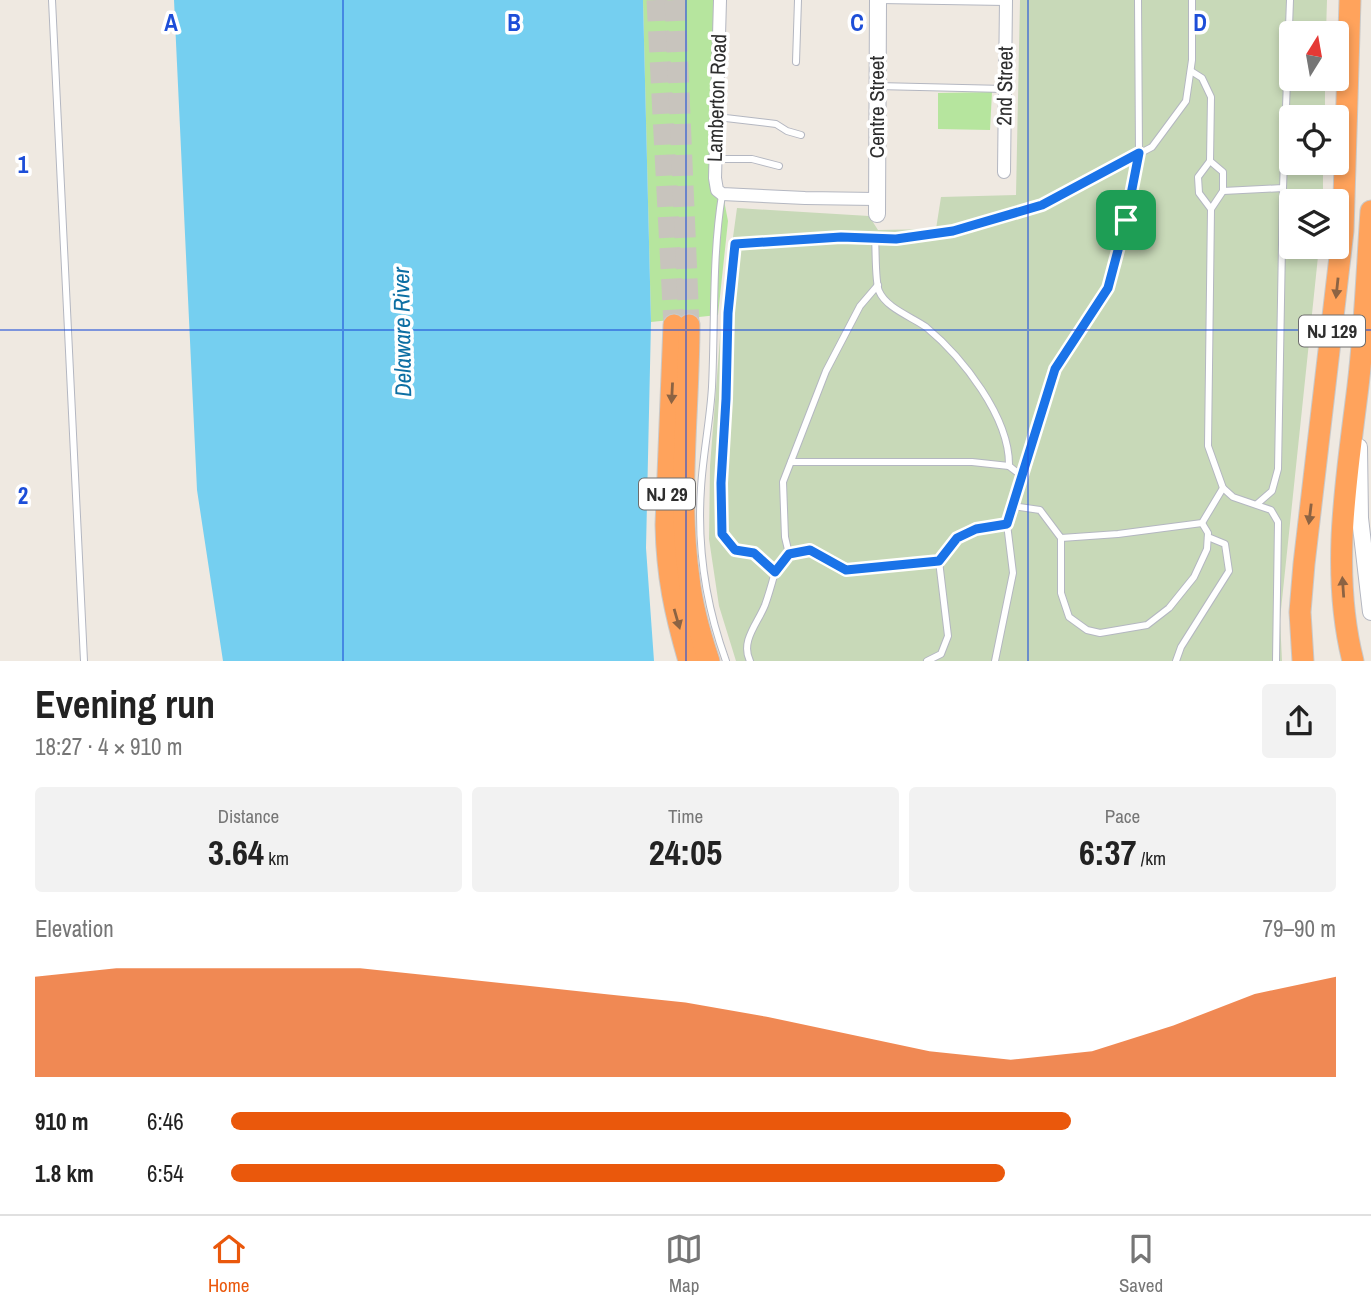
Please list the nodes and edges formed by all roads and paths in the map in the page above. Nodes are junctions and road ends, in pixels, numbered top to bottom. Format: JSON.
{"nodes":[{"id":1,"x":52,"y":0,"type":"edge"},
{"id":2,"x":720,"y":0,"type":"edge"},
{"id":3,"x":798,"y":0,"type":"edge"},
{"id":4,"x":878,"y":0,"type":"edge"},
{"id":5,"x":1139,"y":0,"type":"edge"},
{"id":6,"x":1192,"y":0,"type":"edge"},
{"id":7,"x":1290,"y":0,"type":"edge"},
{"id":8,"x":1350,"y":0,"type":"edge"},
{"id":9,"x":1006,"y":1,"type":"edge"},
{"id":10,"x":796,"y":62,"type":"dead end"},
{"id":11,"x":1191,"y":71,"type":"junction"},
{"id":12,"x":877,"y":86,"type":"junction"},
{"id":13,"x":1005,"y":89,"type":"junction"},
{"id":14,"x":717,"y":117,"type":"junction"},
{"id":15,"x":801,"y":135,"type":"dead end"},
{"id":16,"x":1139,"y":153,"type":"junction"},
{"id":17,"x":716,"y":159,"type":"junction"},
{"id":18,"x":1210,"y":161,"type":"junction"},
{"id":19,"x":779,"y":166,"type":"dead end"},
{"id":20,"x":1004,"y":172,"type":"dead end"},
{"id":21,"x":1283,"y":188,"type":"junction"},
{"id":22,"x":1223,"y":191,"type":"junction"},
{"id":23,"x":722,"y":194,"type":"junction"},
{"id":24,"x":876,"y":206,"type":"joint"},
{"id":25,"x":1211,"y":209,"type":"junction"},
{"id":26,"x":1371,"y":211,"type":"edge"},
{"id":27,"x":875,"y":238,"type":"junction"},
{"id":28,"x":878,"y":284,"type":"junction"},
{"id":29,"x":1359,"y":383,"type":"junction"},
{"id":30,"x":791,"y":461,"type":"junction"},
{"id":31,"x":1009,"y":466,"type":"junction"},
{"id":32,"x":1022,"y":476,"type":"junction"},
{"id":33,"x":1223,"y":488,"type":"junction"},
{"id":34,"x":1257,"y":504,"type":"junction"},
{"id":35,"x":1012,"y":506,"type":"junction"},
{"id":36,"x":1202,"y":523,"type":"junction"},
{"id":37,"x":1007,"y":524,"type":"junction"},
{"id":38,"x":1208,"y":537,"type":"junction"},
{"id":39,"x":1061,"y":538,"type":"junction"},
{"id":40,"x":789,"y":554,"type":"junction"},
{"id":41,"x":939,"y":561,"type":"junction"},
{"id":42,"x":775,"y":572,"type":"junction"},
{"id":43,"x":1371,"y":612,"type":"edge"},
{"id":44,"x":1352,"y":658,"type":"edge"},
{"id":45,"x":84,"y":661,"type":"edge"},
{"id":46,"x":689,"y":661,"type":"edge"},
{"id":47,"x":709,"y":661,"type":"edge"},
{"id":48,"x":726,"y":661,"type":"edge"},
{"id":49,"x":750,"y":661,"type":"edge"},
{"id":50,"x":927,"y":661,"type":"edge"},
{"id":51,"x":995,"y":661,"type":"edge"},
{"id":52,"x":1176,"y":661,"type":"edge"},
{"id":53,"x":1276,"y":661,"type":"edge"},
{"id":54,"x":1303,"y":661,"type":"edge"}],
"edges":[{"from":1,"to":45,"type":"lane"},
{"from":2,"to":14,"type":"street","name":"Lamberton Road"},
{"from":3,"to":10,"type":"lane"},
{"from":4,"to":9,"type":"lane"},
{"from":4,"to":12,"type":"street","name":"Centre Street"},
{"from":5,"to":16,"type":"lane"},
{"from":6,"to":11,"type":"lane"},
{"from":7,"to":21,"type":"lane"},
{"from":8,"to":54,"type":"highway","number":"NJ 129","one_way":true},
{"from":9,"to":13,"type":"street","name":"2nd Street"},
{"from":11,"to":16,"type":"lane"},
{"from":11,"to":18,"type":"lane"},
{"from":12,"to":13,"type":"lane"},
{"from":12,"to":24,"type":"street","name":"Centre Street"},
{"from":13,"to":20,"type":"street","name":"2nd Street"},
{"from":14,"to":15,"type":"lane"},
{"from":14,"to":17,"type":"street","name":"Lamberton Road"},
{"from":16,"to":27,"type":"lane"},
{"from":16,"to":32,"type":"lane"},
{"from":17,"to":19,"type":"lane"},
{"from":17,"to":23,"type":"street","name":"Lamberton Road"},
{"from":18,"to":22,"type":"lane"},
{"from":18,"to":25,"type":"lane"},
{"from":21,"to":22,"type":"lane"},
{"from":21,"to":34,"type":"lane"},
{"from":22,"to":25,"type":"lane"},
{"from":23,"to":24,"type":"street"},
{"from":23,"to":48,"type":"lane"},
{"from":25,"to":33,"type":"lane"},
{"from":26,"to":29,"type":"highway","number":"NJ 129"},
{"from":27,"to":28,"type":"lane"},
{"from":27,"to":42,"type":"lane"},
{"from":28,"to":30,"type":"lane"},
{"from":28,"to":31,"type":"lane"},
{"from":29,"to":43,"type":"street","number":"NJ 129"},
{"from":44,"to":29,"type":"highway","one_way":true},
{"from":30,"to":31,"type":"lane"},
{"from":30,"to":40,"type":"lane"},
{"from":31,"to":32,"type":"lane"},
{"from":32,"to":35,"type":"lane"},
{"from":33,"to":34,"type":"lane"},
{"from":33,"to":36,"type":"lane"},
{"from":34,"to":53,"type":"lane"},
{"from":35,"to":37,"type":"lane"},
{"from":35,"to":39,"type":"lane"},
{"from":36,"to":38,"type":"lane"},
{"from":36,"to":39,"type":"lane"},
{"from":37,"to":41,"type":"lane"},
{"from":37,"to":51,"type":"lane"},
{"from":38,"to":39,"type":"lane"},
{"from":38,"to":52,"type":"lane"},
{"from":40,"to":41,"type":"lane"},
{"from":40,"to":42,"type":"lane"},
{"from":41,"to":50,"type":"lane"},
{"from":42,"to":49,"type":"lane"},
{"from":47,"to":46,"type":"highway","number":"NJ 29","one_way":true}]}
